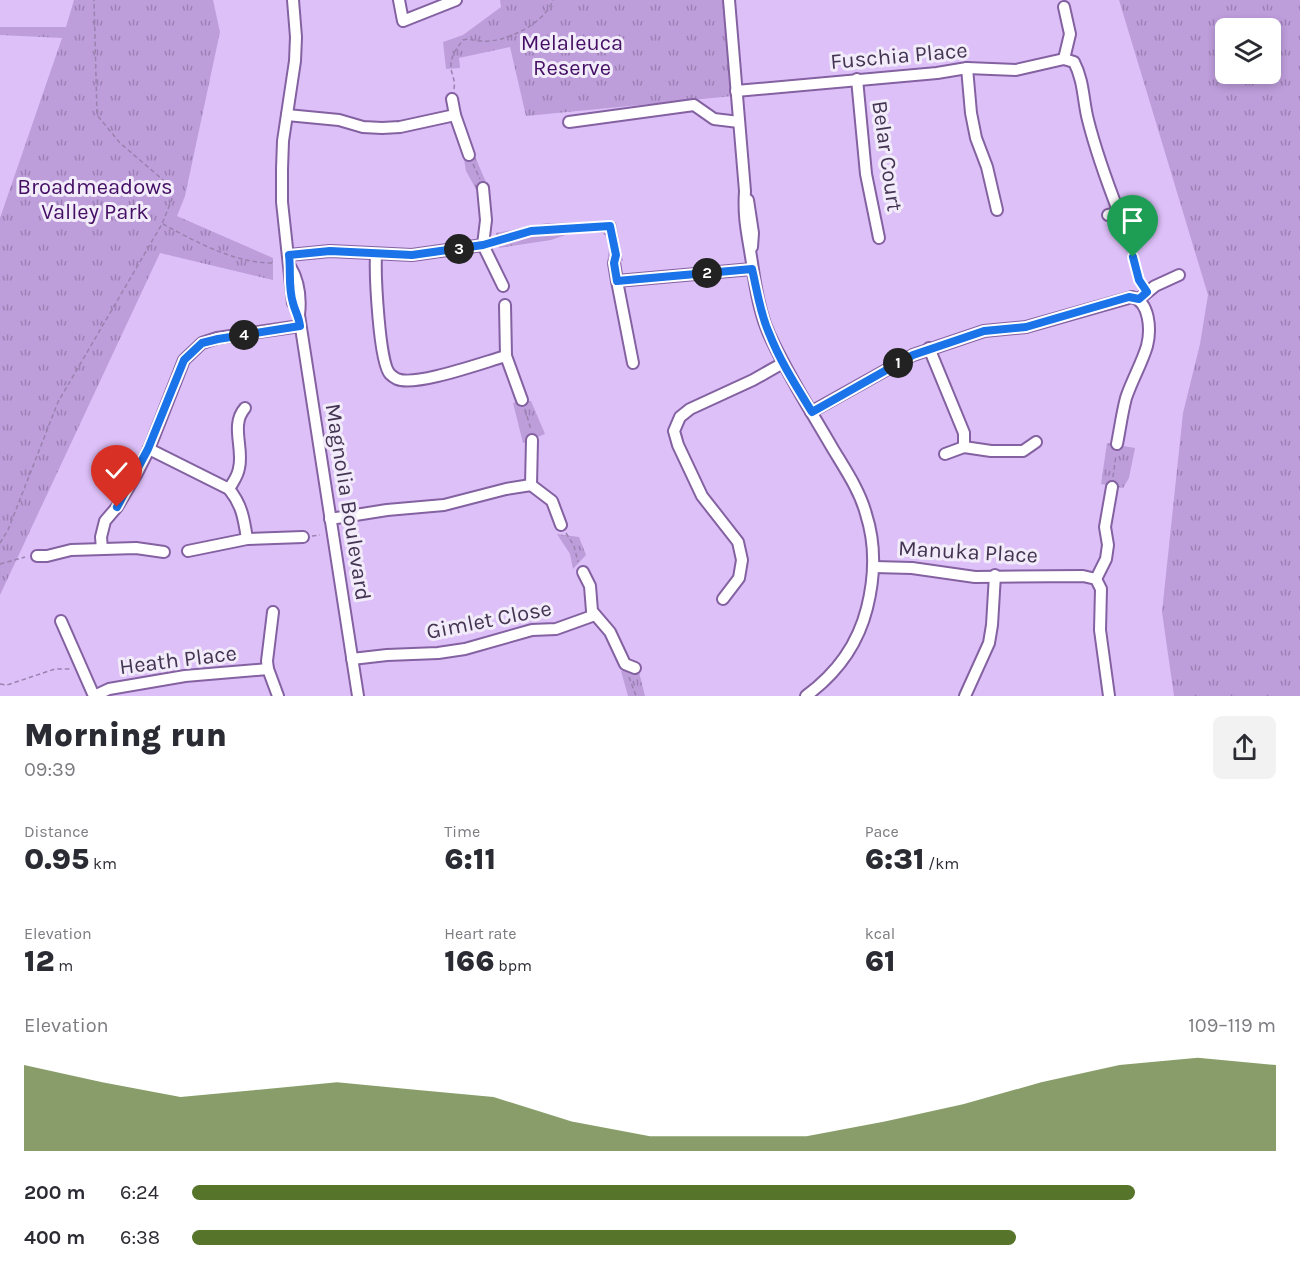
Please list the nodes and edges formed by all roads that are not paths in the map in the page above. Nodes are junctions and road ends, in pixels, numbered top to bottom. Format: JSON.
{"nodes":[{"id":1,"x":293,"y":0,"type":"edge"},
{"id":2,"x":399,"y":0,"type":"edge"},
{"id":3,"x":456,"y":0,"type":"edge"},
{"id":4,"x":729,"y":0,"type":"edge"},
{"id":5,"x":1064,"y":7,"type":"dead end"},
{"id":6,"x":1064,"y":59,"type":"junction"},
{"id":7,"x":967,"y":68,"type":"junction"},
{"id":8,"x":857,"y":79,"type":"junction"},
{"id":9,"x":736,"y":91,"type":"junction"},
{"id":10,"x":452,"y":99,"type":"road end"},
{"id":11,"x":287,"y":115,"type":"junction"},
{"id":12,"x":455,"y":115,"type":"junction"},
{"id":13,"x":569,"y":122,"type":"dead end"},
{"id":14,"x":740,"y":122,"type":"junction"},
{"id":15,"x":469,"y":155,"type":"road end"},
{"id":16,"x":483,"y":188,"type":"road end"},
{"id":17,"x":997,"y":210,"type":"dead end"},
{"id":18,"x":1130,"y":211,"type":"dead end"},
{"id":19,"x":879,"y":238,"type":"dead end"},
{"id":20,"x":483,"y":245,"type":"junction"},
{"id":21,"x":376,"y":255,"type":"junction"},
{"id":22,"x":289,"y":261,"type":"junction"},
{"id":23,"x":614,"y":263,"type":"road end"},
{"id":24,"x":752,"y":266,"type":"junction"},
{"id":25,"x":1179,"y":275,"type":"dead end"},
{"id":26,"x":617,"y":281,"type":"junction"},
{"id":27,"x":503,"y":286,"type":"dead end"},
{"id":28,"x":1143,"y":296,"type":"junction"},
{"id":29,"x":505,"y":305,"type":"dead end"},
{"id":30,"x":299,"y":321,"type":"junction"},
{"id":31,"x":929,"y":348,"type":"junction"},
{"id":32,"x":506,"y":356,"type":"junction"},
{"id":33,"x":633,"y":363,"type":"dead end"},
{"id":34,"x":783,"y":363,"type":"junction"},
{"id":35,"x":522,"y":400,"type":"road end"},
{"id":36,"x":245,"y":408,"type":"dead end"},
{"id":37,"x":812,"y":412,"type":"junction"},
{"id":38,"x":532,"y":440,"type":"road end"},
{"id":39,"x":1036,"y":442,"type":"dead end"},
{"id":40,"x":1117,"y":444,"type":"road end"},
{"id":41,"x":964,"y":447,"type":"junction"},
{"id":42,"x":148,"y":449,"type":"junction"},
{"id":43,"x":945,"y":454,"type":"dead end"},
{"id":44,"x":531,"y":485,"type":"junction"},
{"id":45,"x":1112,"y":487,"type":"road end"},
{"id":46,"x":229,"y":489,"type":"junction"},
{"id":47,"x":330,"y":519,"type":"junction"},
{"id":48,"x":561,"y":525,"type":"road end"},
{"id":49,"x":303,"y":537,"type":"dead end"},
{"id":50,"x":247,"y":539,"type":"junction"},
{"id":51,"x":102,"y":549,"type":"junction"},
{"id":52,"x":188,"y":551,"type":"dead end"},
{"id":53,"x":164,"y":552,"type":"dead end"},
{"id":54,"x":37,"y":556,"type":"road end"},
{"id":55,"x":874,"y":567,"type":"junction"},
{"id":56,"x":583,"y":572,"type":"road end"},
{"id":57,"x":995,"y":576,"type":"junction"},
{"id":58,"x":1096,"y":579,"type":"junction"},
{"id":59,"x":723,"y":599,"type":"dead end"},
{"id":60,"x":273,"y":612,"type":"dead end"},
{"id":61,"x":595,"y":615,"type":"junction"},
{"id":62,"x":61,"y":621,"type":"dead end"},
{"id":63,"x":352,"y":659,"type":"junction"},
{"id":64,"x":630,"y":666,"type":"road end"},
{"id":65,"x":268,"y":669,"type":"junction"},
{"id":66,"x":94,"y":696,"type":"edge"},
{"id":67,"x":278,"y":696,"type":"edge"},
{"id":68,"x":358,"y":696,"type":"edge"},
{"id":69,"x":806,"y":696,"type":"edge"},
{"id":70,"x":965,"y":696,"type":"edge"},
{"id":71,"x":1109,"y":696,"type":"edge"}],
"edges":[{"from":1,"to":11,"type":"street","name":"Magnolia Boulevard"},
{"from":2,"to":3,"type":"street"},
{"from":4,"to":9,"type":"street"},
{"from":5,"to":6,"type":"street"},
{"from":6,"to":7,"type":"street","name":"Fuschia Place"},
{"from":6,"to":18,"type":"street"},
{"from":7,"to":8,"type":"street","name":"Fuschia Place"},
{"from":7,"to":17,"type":"street"},
{"from":8,"to":9,"type":"street","name":"Fuschia Place"},
{"from":8,"to":19,"type":"street","name":"Belar Court"},
{"from":9,"to":14,"type":"street"},
{"from":10,"to":12,"type":"street"},
{"from":11,"to":12,"type":"street"},
{"from":11,"to":22,"type":"street","name":"Magnolia Boulevard"},
{"from":12,"to":15,"type":"street"},
{"from":13,"to":14,"type":"street"},
{"from":14,"to":24,"type":"street"},
{"from":16,"to":20,"type":"street"},
{"from":20,"to":21,"type":"street"},
{"from":20,"to":27,"type":"street"},
{"from":21,"to":22,"type":"street"},
{"from":21,"to":32,"type":"street"},
{"from":22,"to":30,"type":"street","name":"Magnolia Boulevard"},
{"from":23,"to":26,"type":"street"},
{"from":24,"to":26,"type":"street"},
{"from":24,"to":34,"type":"street"},
{"from":25,"to":28,"type":"street"},
{"from":26,"to":33,"type":"street"},
{"from":28,"to":31,"type":"street"},
{"from":28,"to":40,"type":"street"},
{"from":29,"to":32,"type":"street"},
{"from":30,"to":42,"type":"street"},
{"from":30,"to":47,"type":"street","name":"Magnolia Boulevard"},
{"from":31,"to":37,"type":"street"},
{"from":31,"to":41,"type":"street"},
{"from":32,"to":35,"type":"street"},
{"from":34,"to":37,"type":"street"},
{"from":34,"to":59,"type":"street"},
{"from":36,"to":46,"type":"street"},
{"from":37,"to":55,"type":"street"},
{"from":38,"to":44,"type":"street"},
{"from":39,"to":41,"type":"street"},
{"from":41,"to":43,"type":"street"},
{"from":42,"to":46,"type":"street"},
{"from":42,"to":51,"type":"street"},
{"from":44,"to":47,"type":"street"},
{"from":44,"to":48,"type":"street"},
{"from":45,"to":58,"type":"street"},
{"from":46,"to":50,"type":"street"},
{"from":47,"to":63,"type":"street","name":"Magnolia Boulevard"},
{"from":49,"to":50,"type":"street"},
{"from":50,"to":52,"type":"street"},
{"from":51,"to":53,"type":"street"},
{"from":51,"to":54,"type":"street"},
{"from":55,"to":57,"type":"street","name":"Manuka Place"},
{"from":55,"to":69,"type":"street"},
{"from":56,"to":61,"type":"street"},
{"from":57,"to":58,"type":"street","name":"Manuka Place"},
{"from":57,"to":70,"type":"street"},
{"from":58,"to":71,"type":"street"},
{"from":60,"to":65,"type":"street","name":"Heath Place"},
{"from":61,"to":63,"type":"street","name":"Gimlet Close"},
{"from":61,"to":64,"type":"street"},
{"from":62,"to":66,"type":"street"},
{"from":63,"to":68,"type":"street","name":"Magnolia Boulevard"},
{"from":65,"to":66,"type":"street","name":"Heath Place"},
{"from":65,"to":67,"type":"street","name":"Heath Place"}]}
